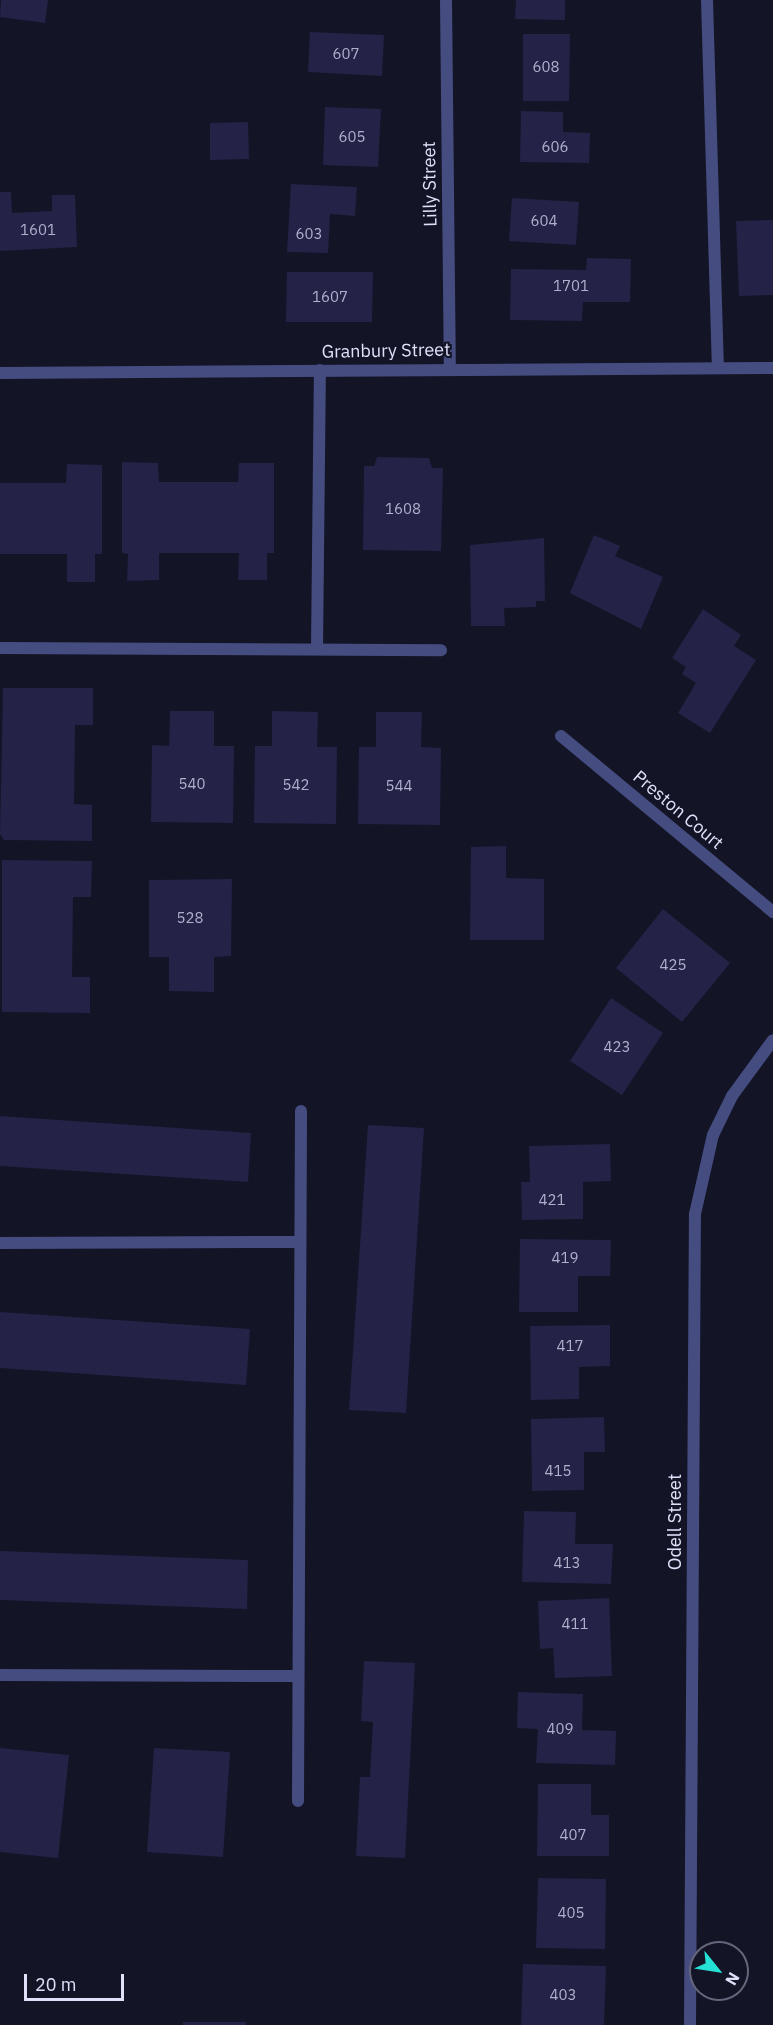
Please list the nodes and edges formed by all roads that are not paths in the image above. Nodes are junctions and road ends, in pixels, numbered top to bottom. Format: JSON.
{"nodes":[{"id":1,"x":446,"y":0,"type":"edge"},
{"id":2,"x":707,"y":0,"type":"edge"},
{"id":3,"x":450,"y":368,"type":"junction"},
{"id":4,"x":718,"y":368,"type":"junction"},
{"id":5,"x":773,"y":368,"type":"edge"},
{"id":6,"x":320,"y":370,"type":"junction"},
{"id":7,"x":0,"y":373,"type":"edge"},
{"id":8,"x":0,"y":648,"type":"edge"},
{"id":9,"x":317,"y":649,"type":"junction"},
{"id":10,"x":441,"y":650,"type":"dead end"},
{"id":11,"x":561,"y":736,"type":"dead end"},
{"id":12,"x":773,"y":912,"type":"edge"},
{"id":13,"x":773,"y":1040,"type":"edge"},
{"id":14,"x":301,"y":1111,"type":"dead end"},
{"id":15,"x":300,"y":1242,"type":"junction"},
{"id":16,"x":0,"y":1243,"type":"edge"},
{"id":17,"x":0,"y":1675,"type":"edge"},
{"id":18,"x":298,"y":1676,"type":"junction"},
{"id":19,"x":298,"y":1801,"type":"dead end"},
{"id":20,"x":690,"y":2025,"type":"edge"}],
"edges":[{"from":1,"to":3,"type":"street","name":"Lilly Street"},
{"from":2,"to":4,"type":"street"},
{"from":3,"to":4,"type":"street","name":"Granbury Street"},
{"from":3,"to":6,"type":"street","name":"Granbury Street"},
{"from":4,"to":5,"type":"street","name":"Granbury Street"},
{"from":6,"to":7,"type":"street","name":"Granbury Street"},
{"from":6,"to":9,"type":"street"},
{"from":8,"to":9,"type":"street"},
{"from":9,"to":10,"type":"street"},
{"from":11,"to":12,"type":"street","name":"Preston Court"},
{"from":13,"to":20,"type":"street","name":"Odell Street"},
{"from":14,"to":15,"type":"street"},
{"from":15,"to":16,"type":"street"},
{"from":15,"to":18,"type":"street"},
{"from":17,"to":18,"type":"street"},
{"from":18,"to":19,"type":"street"}]}
